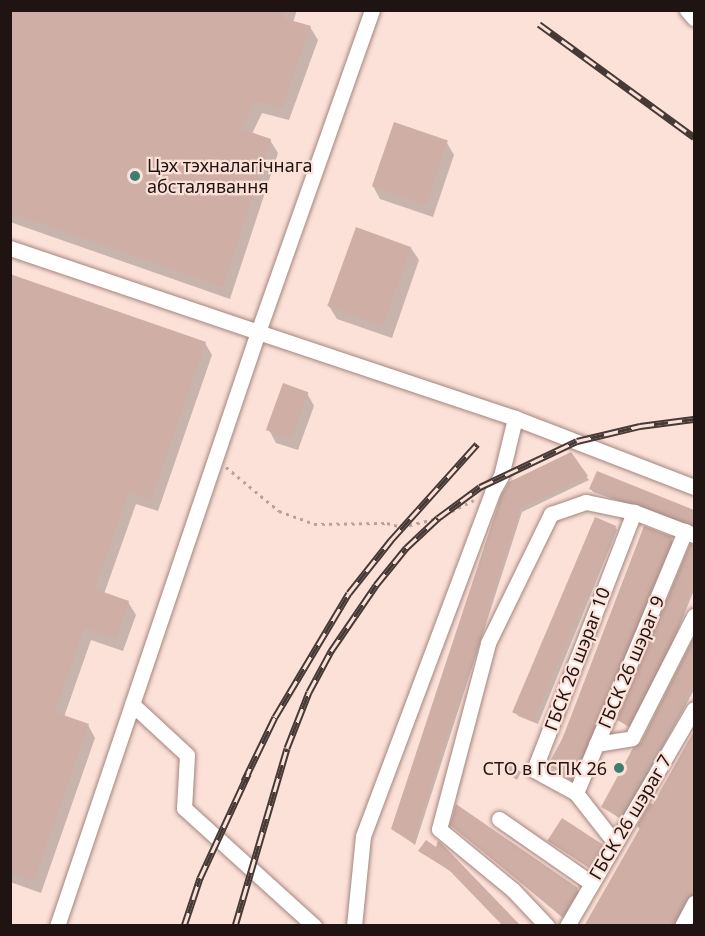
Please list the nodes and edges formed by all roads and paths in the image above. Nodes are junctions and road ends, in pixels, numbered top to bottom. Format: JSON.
{"nodes":[{"id":1,"x":372,"y":10,"type":"edge"},
{"id":2,"x":687,"y":10,"type":"edge"},
{"id":3,"x":694,"y":18,"type":"edge"},
{"id":4,"x":10,"y":248,"type":"edge"},
{"id":5,"x":258,"y":332,"type":"junction"},
{"id":6,"x":515,"y":418,"type":"junction"},
{"id":7,"x":215,"y":458,"type":"junction"},
{"id":8,"x":694,"y":487,"type":"edge"},
{"id":9,"x":492,"y":492,"type":"junction"},
{"id":10,"x":634,"y":512,"type":"junction"},
{"id":11,"x":690,"y":533,"type":"edge"},
{"id":12,"x":694,"y":616,"type":"edge"},
{"id":13,"x":132,"y":704,"type":"junction"},
{"id":14,"x":694,"y":709,"type":"edge"},
{"id":15,"x":597,"y":744,"type":"junction"},
{"id":16,"x":576,"y":793,"type":"junction"},
{"id":17,"x":499,"y":819,"type":"dead end"},
{"id":18,"x":615,"y":843,"type":"junction"},
{"id":19,"x":591,"y":883,"type":"junction"},
{"id":20,"x":694,"y":903,"type":"edge"},
{"id":21,"x":57,"y":926,"type":"edge"},
{"id":22,"x":314,"y":926,"type":"edge"},
{"id":23,"x":354,"y":926,"type":"edge"},
{"id":24,"x":547,"y":926,"type":"edge"},
{"id":25,"x":567,"y":926,"type":"edge"},
{"id":26,"x":682,"y":926,"type":"edge"}],
"edges":[{"from":1,"to":5,"type":"lane"},
{"from":2,"to":3,"type":"lane"},
{"from":4,"to":5,"type":"lane"},
{"from":5,"to":6,"type":"lane"},
{"from":5,"to":7,"type":"lane"},
{"from":6,"to":8,"type":"lane"},
{"from":6,"to":9,"type":"lane"},
{"from":7,"to":9,"type":"path"},
{"from":7,"to":13,"type":"lane"},
{"from":9,"to":23,"type":"lane"},
{"from":10,"to":11,"type":"lane"},
{"from":10,"to":16,"type":"lane","name":"ГБСК 26 шэраг 10"},
{"from":10,"to":24,"type":"lane"},
{"from":11,"to":15,"type":"lane","name":"ГБСК 26 шэраг 9"},
{"from":12,"to":15,"type":"lane"},
{"from":13,"to":21,"type":"lane"},
{"from":13,"to":22,"type":"lane"},
{"from":14,"to":18,"type":"lane","name":"ГБСК 26 шэраг 7"},
{"from":15,"to":16,"type":"lane","name":"ГБСК 26 шэраг 9"},
{"from":16,"to":18,"type":"lane","name":"ГБСК 26 шэраг 10"},
{"from":17,"to":19,"type":"lane"},
{"from":18,"to":19,"type":"lane","name":"ГБСК 26 шэраг 7"},
{"from":19,"to":25,"type":"lane","name":"ГБСК 26 шэраг 7"},
{"from":20,"to":26,"type":"lane"}]}
